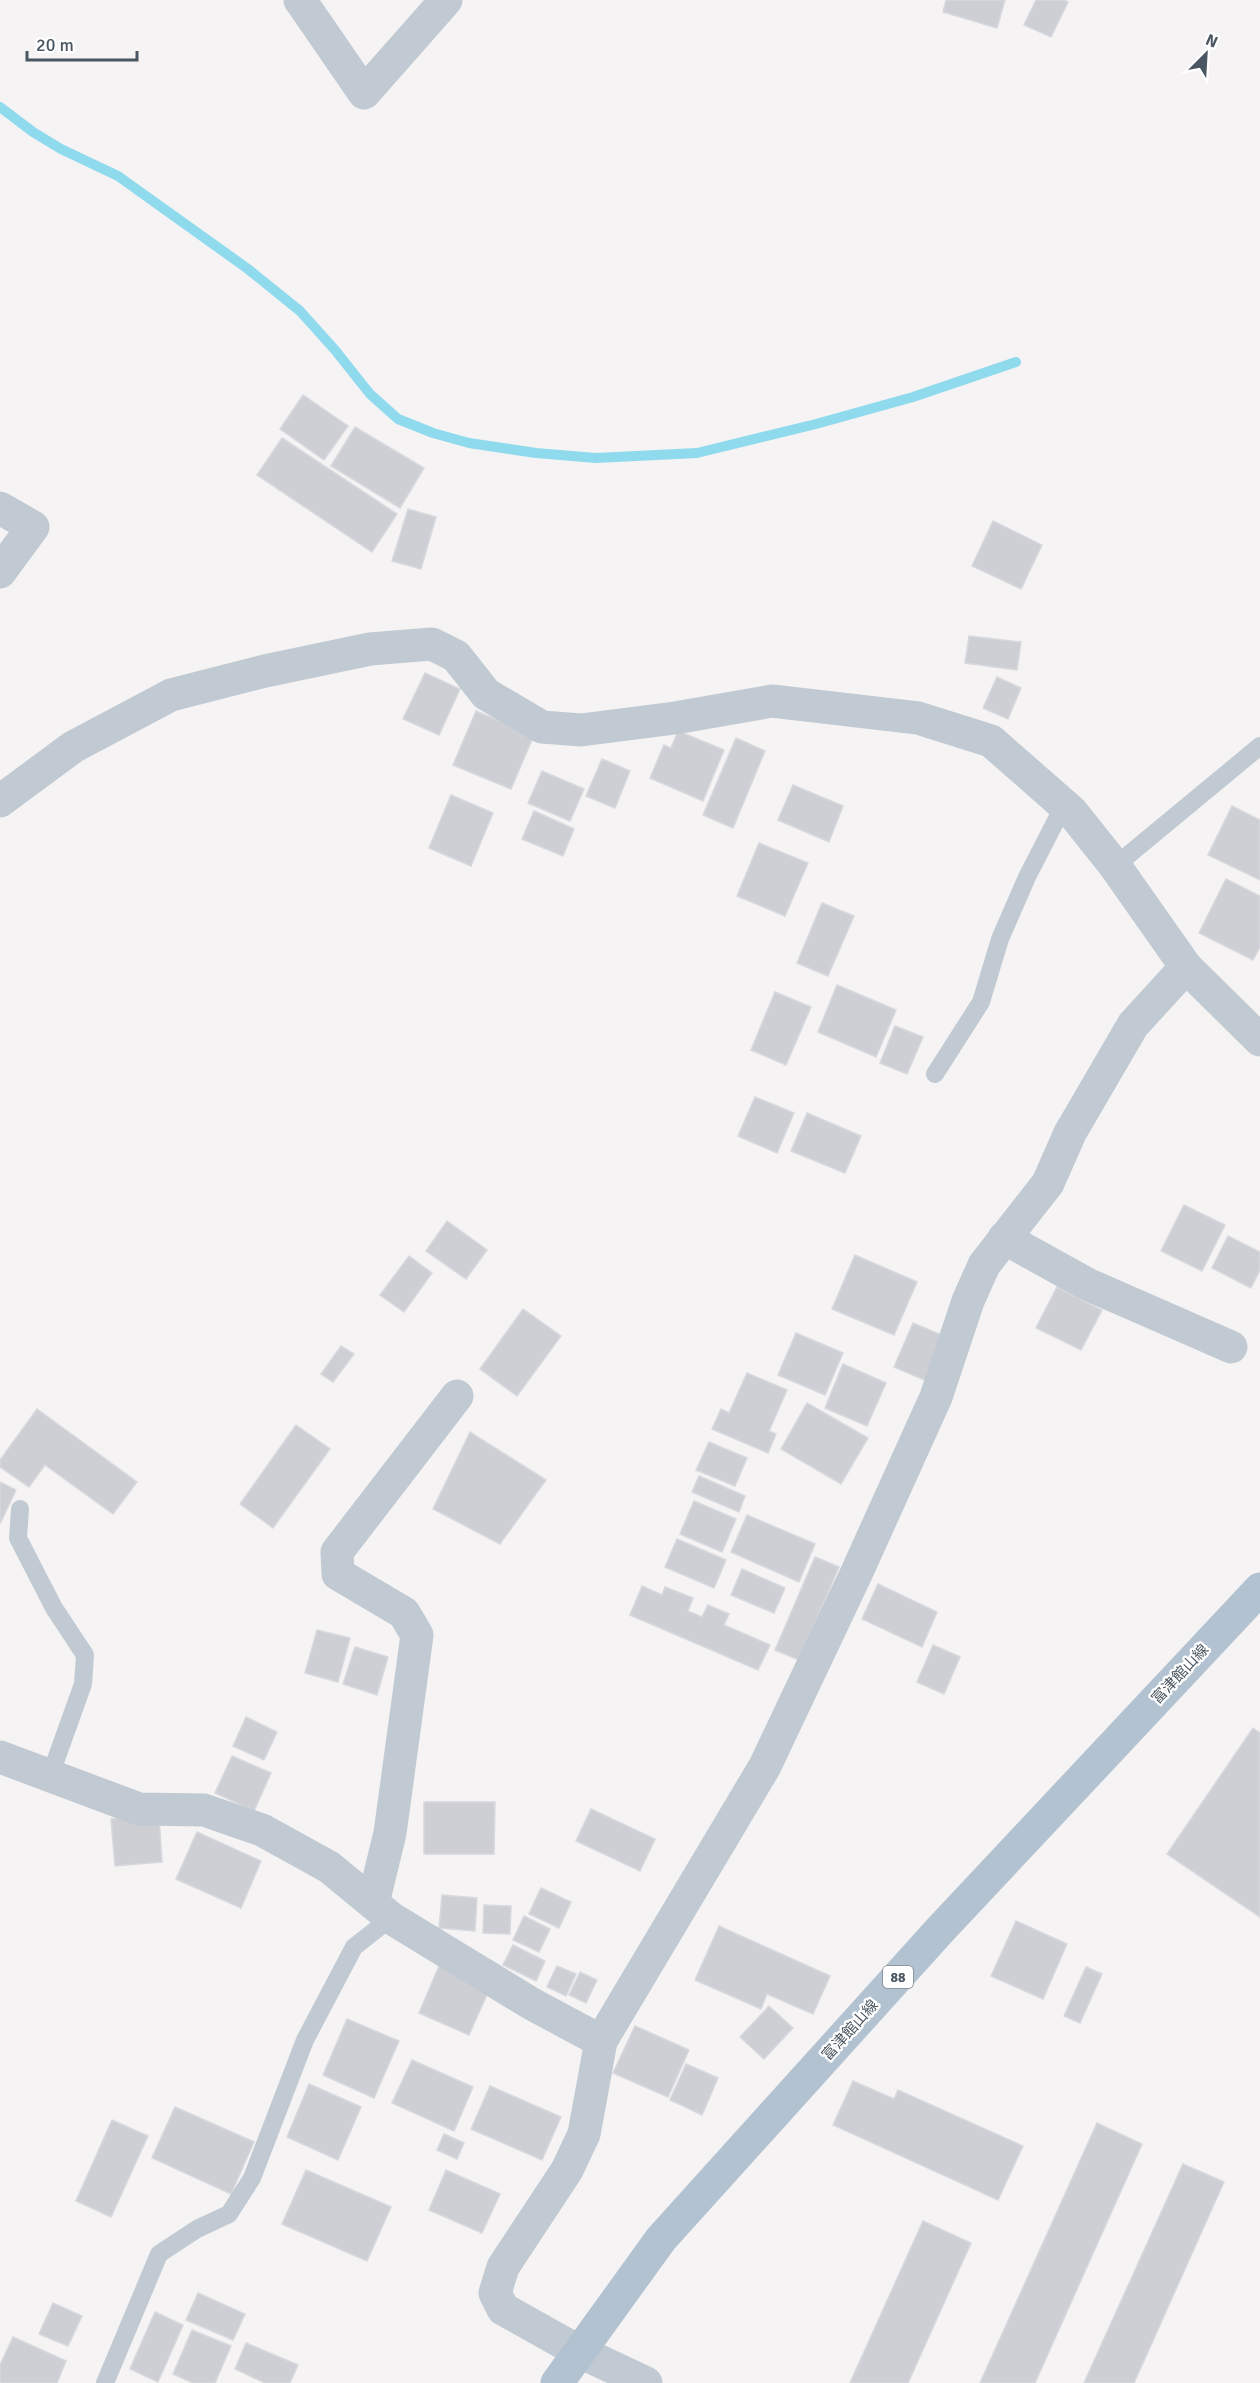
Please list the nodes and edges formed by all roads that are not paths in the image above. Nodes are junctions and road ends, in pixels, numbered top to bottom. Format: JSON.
{"nodes":[{"id":1,"x":300,"y":0,"type":"edge"},
{"id":2,"x":446,"y":0,"type":"edge"},
{"id":3,"x":0,"y":508,"type":"edge"},
{"id":4,"x":0,"y":572,"type":"edge"},
{"id":5,"x":1260,"y":746,"type":"edge"},
{"id":6,"x":0,"y":801,"type":"edge"},
{"id":7,"x":1064,"y":805,"type":"junction"},
{"id":8,"x":1115,"y":866,"type":"junction"},
{"id":9,"x":1186,"y":967,"type":"junction"},
{"id":10,"x":1260,"y":1040,"type":"edge"},
{"id":11,"x":935,"y":1074,"type":"dead end"},
{"id":12,"x":1004,"y":1238,"type":"junction"},
{"id":13,"x":1231,"y":1347,"type":"dead end"},
{"id":14,"x":457,"y":1396,"type":"dead end"},
{"id":15,"x":20,"y":1509,"type":"dead end"},
{"id":16,"x":1260,"y":1589,"type":"edge"},
{"id":17,"x":0,"y":1757,"type":"edge"},
{"id":18,"x":50,"y":1776,"type":"junction"},
{"id":19,"x":382,"y":1911,"type":"junction"},
{"id":20,"x":601,"y":2041,"type":"junction"},
{"id":21,"x":578,"y":2351,"type":"junction"},
{"id":22,"x":105,"y":2383,"type":"edge"},
{"id":23,"x":557,"y":2383,"type":"edge"},
{"id":24,"x":646,"y":2383,"type":"edge"}],
"edges":[{"from":1,"to":2,"type":"street"},
{"from":3,"to":4,"type":"street"},
{"from":5,"to":8,"type":"lane"},
{"from":6,"to":7,"type":"street"},
{"from":7,"to":8,"type":"street"},
{"from":7,"to":11,"type":"lane"},
{"from":8,"to":9,"type":"street"},
{"from":9,"to":10,"type":"street"},
{"from":9,"to":12,"type":"street"},
{"from":12,"to":13,"type":"street"},
{"from":12,"to":20,"type":"street"},
{"from":14,"to":19,"type":"street"},
{"from":15,"to":18,"type":"lane"},
{"from":16,"to":21,"type":"main road","name":"富津館山線","number":"88"},
{"from":17,"to":18,"type":"street"},
{"from":18,"to":19,"type":"street"},
{"from":19,"to":20,"type":"street"},
{"from":19,"to":22,"type":"lane"},
{"from":20,"to":21,"type":"street"},
{"from":21,"to":23,"type":"main road","name":"富津館山線","number":"88"},
{"from":21,"to":24,"type":"street"}]}
